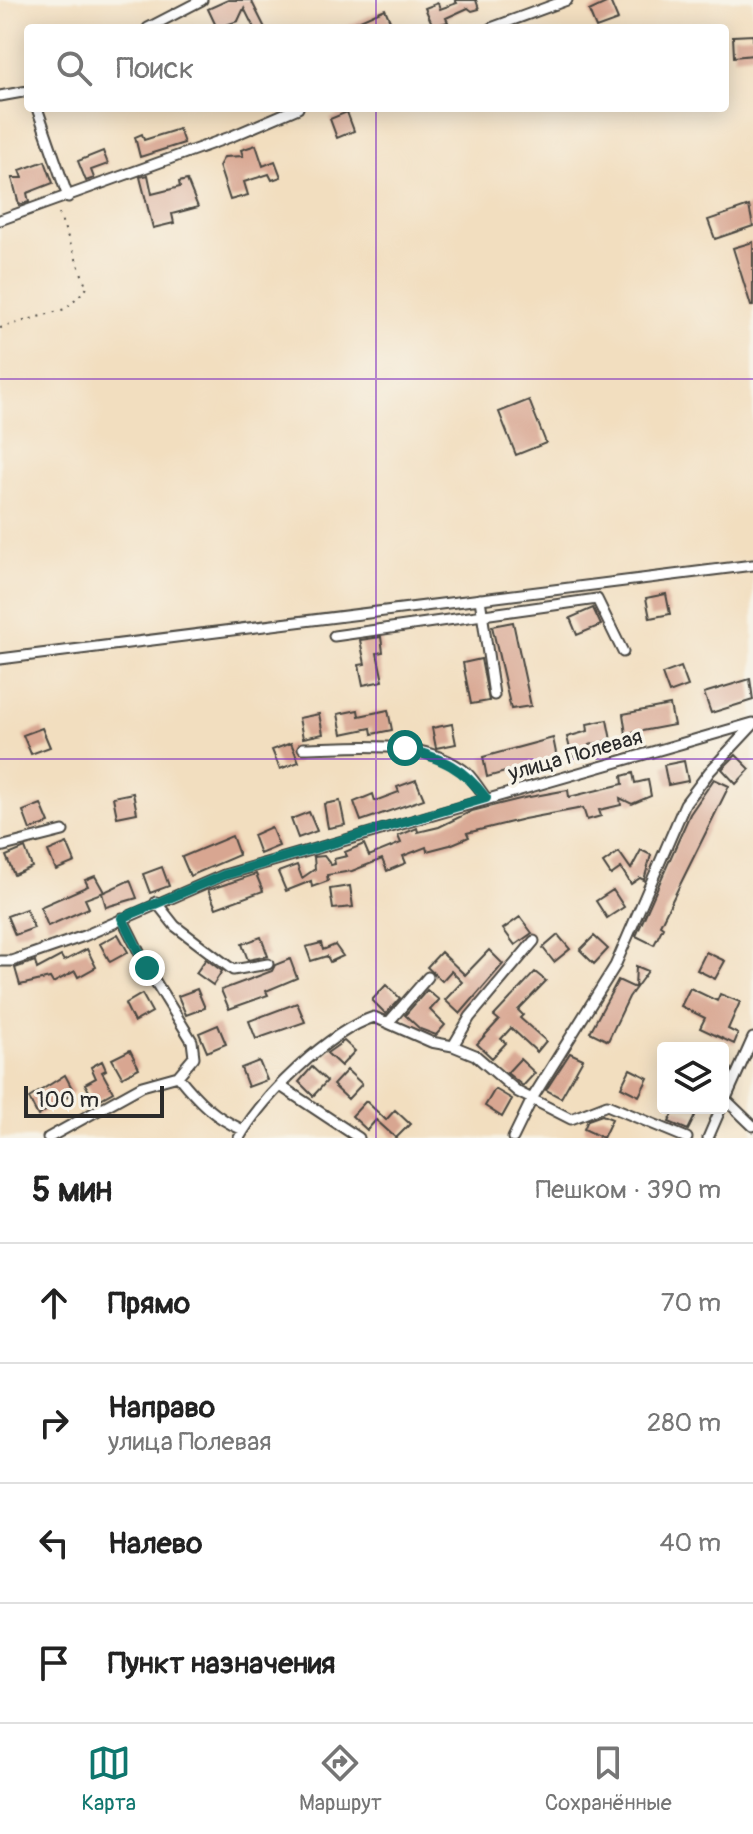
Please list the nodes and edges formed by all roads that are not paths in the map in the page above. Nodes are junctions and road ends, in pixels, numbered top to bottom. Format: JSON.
{"nodes":[{"id":1,"x":202,"y":0,"type":"edge"},
{"id":2,"x":567,"y":0,"type":"edge"},
{"id":3,"x":156,"y":24,"type":"edge"},
{"id":4,"x":502,"y":24,"type":"edge"},
{"id":5,"x":24,"y":92,"type":"edge"},
{"id":6,"x":0,"y":96,"type":"edge"},
{"id":7,"x":38,"y":112,"type":"edge"},
{"id":8,"x":288,"y":112,"type":"edge"},
{"id":9,"x":68,"y":197,"type":"junction"},
{"id":10,"x":0,"y":220,"type":"edge"},
{"id":11,"x":753,"y":565,"type":"edge"},
{"id":12,"x":480,"y":599,"type":"junction"},
{"id":13,"x":483,"y":615,"type":"junction"},
{"id":14,"x":334,"y":636,"type":"dead end"},
{"id":15,"x":623,"y":652,"type":"dead end"},
{"id":16,"x":0,"y":659,"type":"edge"},
{"id":17,"x":494,"y":695,"type":"dead end"},
{"id":18,"x":753,"y":724,"type":"edge"},
{"id":19,"x":303,"y":748,"type":"dead end"},
{"id":20,"x":486,"y":798,"type":"junction"},
{"id":21,"x":63,"y":831,"type":"dead end"},
{"id":22,"x":0,"y":847,"type":"edge"},
{"id":23,"x":156,"y":902,"type":"junction"},
{"id":24,"x":122,"y":918,"type":"junction"},
{"id":25,"x":534,"y":941,"type":"dead end"},
{"id":26,"x":0,"y":961,"type":"edge"},
{"id":27,"x":268,"y":964,"type":"dead end"},
{"id":28,"x":428,"y":977,"type":"dead end"},
{"id":29,"x":388,"y":1023,"type":"junction"},
{"id":30,"x":753,"y":1038,"type":"edge"},
{"id":31,"x":453,"y":1046,"type":"junction"},
{"id":32,"x":178,"y":1076,"type":"junction"},
{"id":33,"x":282,"y":1087,"type":"junction"},
{"id":34,"x":729,"y":1091,"type":"edge"},
{"id":35,"x":533,"y":1097,"type":"junction"},
{"id":36,"x":729,"y":1108,"type":"edge"},
{"id":37,"x":719,"y":1114,"type":"edge"},
{"id":38,"x":753,"y":1126,"type":"edge"},
{"id":39,"x":241,"y":1134,"type":"edge"},
{"id":40,"x":48,"y":1138,"type":"edge"},
{"id":41,"x":359,"y":1138,"type":"edge"},
{"id":42,"x":513,"y":1138,"type":"edge"},
{"id":43,"x":687,"y":1138,"type":"edge"},
{"id":44,"x":708,"y":1138,"type":"edge"}],
"edges":[{"from":1,"to":3,"type":"street"},
{"from":2,"to":4,"type":"street"},
{"from":5,"to":6,"type":"street"},
{"from":7,"to":9,"type":"street"},
{"from":8,"to":9,"type":"street"},
{"from":9,"to":10,"type":"street"},
{"from":11,"to":12,"type":"street"},
{"from":12,"to":13,"type":"street"},
{"from":12,"to":16,"type":"street"},
{"from":13,"to":14,"type":"street"},
{"from":13,"to":15,"type":"street"},
{"from":13,"to":17,"type":"street"},
{"from":18,"to":20,"type":"street","name":"улица Полевая"},
{"from":18,"to":35,"type":"street"},
{"from":19,"to":20,"type":"street"},
{"from":20,"to":23,"type":"street","name":"улица Полевая"},
{"from":21,"to":22,"type":"street"},
{"from":23,"to":24,"type":"street","name":"улица Полевая"},
{"from":23,"to":27,"type":"street"},
{"from":24,"to":26,"type":"street","name":"улица Полевая"},
{"from":24,"to":32,"type":"street"},
{"from":25,"to":31,"type":"street"},
{"from":28,"to":29,"type":"street"},
{"from":29,"to":31,"type":"street"},
{"from":29,"to":33,"type":"street"},
{"from":30,"to":34,"type":"street"},
{"from":31,"to":35,"type":"street"},
{"from":32,"to":39,"type":"street"},
{"from":32,"to":40,"type":"street"},
{"from":33,"to":39,"type":"street"},
{"from":33,"to":41,"type":"street"},
{"from":35,"to":42,"type":"street"},
{"from":35,"to":43,"type":"street"},
{"from":36,"to":38,"type":"street"},
{"from":37,"to":44,"type":"street"}]}
